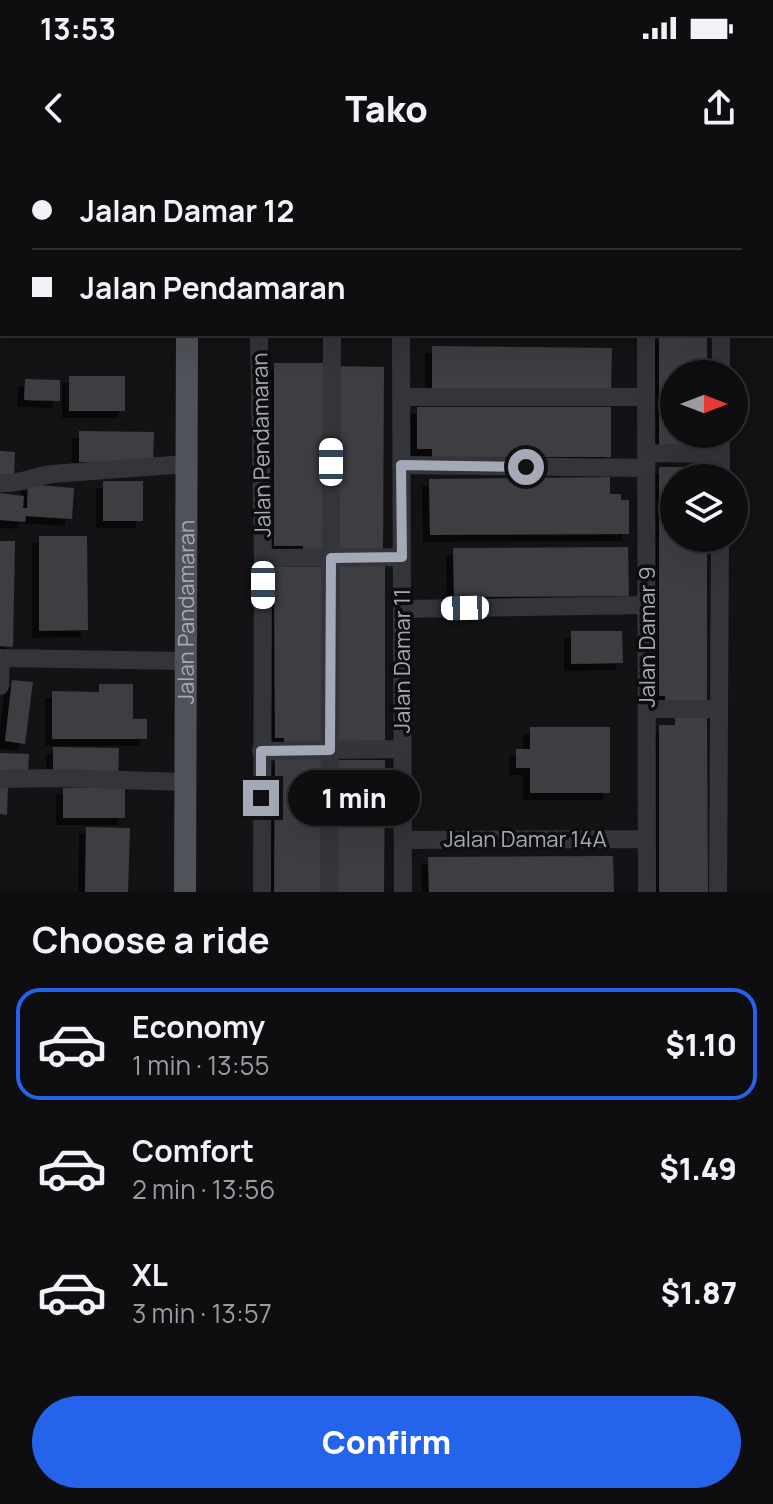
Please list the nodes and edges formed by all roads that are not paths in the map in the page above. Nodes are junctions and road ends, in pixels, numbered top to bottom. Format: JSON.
{"nodes":[{"id":1,"x":187,"y":336,"type":"edge"},
{"id":2,"x":259,"y":336,"type":"edge"},
{"id":3,"x":332,"y":336,"type":"edge"},
{"id":4,"x":401,"y":336,"type":"edge"},
{"id":5,"x":646,"y":336,"type":"edge"},
{"id":6,"x":721,"y":336,"type":"edge"},
{"id":7,"x":721,"y":360,"type":"edge"},
{"id":8,"x":401,"y":397,"type":"junction"},
{"id":9,"x":646,"y":397,"type":"junction"},
{"id":10,"x":721,"y":448,"type":"edge"},
{"id":11,"x":721,"y":454,"type":"junction"},
{"id":12,"x":646,"y":461,"type":"junction"},
{"id":13,"x":187,"y":464,"type":"junction"},
{"id":14,"x":721,"y":464,"type":"edge"},
{"id":15,"x":401,"y":465,"type":"junction"},
{"id":16,"x":0,"y":483,"type":"edge"},
{"id":17,"x":720,"y":552,"type":"edge"},
{"id":18,"x":402,"y":557,"type":"junction"},
{"id":19,"x":263,"y":558,"type":"junction"},
{"id":20,"x":331,"y":558,"type":"junction"},
{"id":21,"x":647,"y":605,"type":"junction"},
{"id":22,"x":402,"y":609,"type":"junction"},
{"id":23,"x":1,"y":658,"type":"edge"},
{"id":24,"x":186,"y":661,"type":"junction"},
{"id":25,"x":0,"y":686,"type":"edge"},
{"id":26,"x":647,"y":709,"type":"junction"},
{"id":27,"x":719,"y":709,"type":"junction"},
{"id":28,"x":402,"y":749,"type":"junction"},
{"id":29,"x":330,"y":750,"type":"junction"},
{"id":30,"x":261,"y":751,"type":"junction"},
{"id":31,"x":0,"y":779,"type":"edge"},
{"id":32,"x":186,"y":782,"type":"junction"},
{"id":33,"x":647,"y":839,"type":"junction"},
{"id":34,"x":403,"y":840,"type":"junction"},
{"id":35,"x":185,"y":892,"type":"edge"},
{"id":36,"x":262,"y":892,"type":"edge"},
{"id":37,"x":329,"y":892,"type":"edge"},
{"id":38,"x":403,"y":892,"type":"edge"},
{"id":39,"x":647,"y":892,"type":"edge"},
{"id":40,"x":718,"y":892,"type":"edge"}],
"edges":[{"from":1,"to":13,"type":"main road","name":"Jalan Pandamaran"},
{"from":2,"to":19,"type":"street","name":"Jalan Pendamaran"},
{"from":3,"to":20,"type":"street"},
{"from":4,"to":8,"type":"street","name":"Jalan Damar 11"},
{"from":5,"to":9,"type":"street","name":"Jalan Damar 9"},
{"from":6,"to":7,"type":"street"},
{"from":8,"to":9,"type":"street"},
{"from":8,"to":15,"type":"street","name":"Jalan Damar 11"},
{"from":9,"to":12,"type":"street","name":"Jalan Damar 9"},
{"from":10,"to":11,"type":"street"},
{"from":11,"to":12,"type":"street"},
{"from":11,"to":14,"type":"street"},
{"from":12,"to":15,"type":"street"},
{"from":12,"to":21,"type":"street","name":"Jalan Damar 9"},
{"from":13,"to":16,"type":"street"},
{"from":13,"to":24,"type":"main road","name":"Jalan Pandamaran"},
{"from":15,"to":18,"type":"street","name":"Jalan Damar 11"},
{"from":17,"to":27,"type":"street"},
{"from":18,"to":20,"type":"street"},
{"from":18,"to":22,"type":"street","name":"Jalan Damar 11"},
{"from":19,"to":20,"type":"street"},
{"from":19,"to":30,"type":"street","name":"Jalan Pendamaran"},
{"from":20,"to":29,"type":"street"},
{"from":21,"to":22,"type":"street"},
{"from":21,"to":26,"type":"street","name":"Jalan Damar 9"},
{"from":22,"to":28,"type":"street","name":"Jalan Damar 11"},
{"from":23,"to":24,"type":"street"},
{"from":23,"to":25,"type":"street"},
{"from":24,"to":32,"type":"main road","name":"Jalan Pandamaran"},
{"from":26,"to":27,"type":"street"},
{"from":26,"to":33,"type":"street","name":"Jalan Damar 9"},
{"from":27,"to":40,"type":"street"},
{"from":28,"to":29,"type":"street"},
{"from":28,"to":34,"type":"street","name":"Jalan Damar 11"},
{"from":29,"to":30,"type":"street"},
{"from":29,"to":37,"type":"street"},
{"from":30,"to":36,"type":"street","name":"Jalan Pendamaran"},
{"from":31,"to":32,"type":"street"},
{"from":32,"to":35,"type":"main road","name":"Jalan Pandamaran"},
{"from":33,"to":34,"type":"street","name":"Jalan Damar 14A"},
{"from":33,"to":39,"type":"street","name":"Jalan Damar 9"},
{"from":34,"to":38,"type":"street","name":"Jalan Damar 11"}]}
